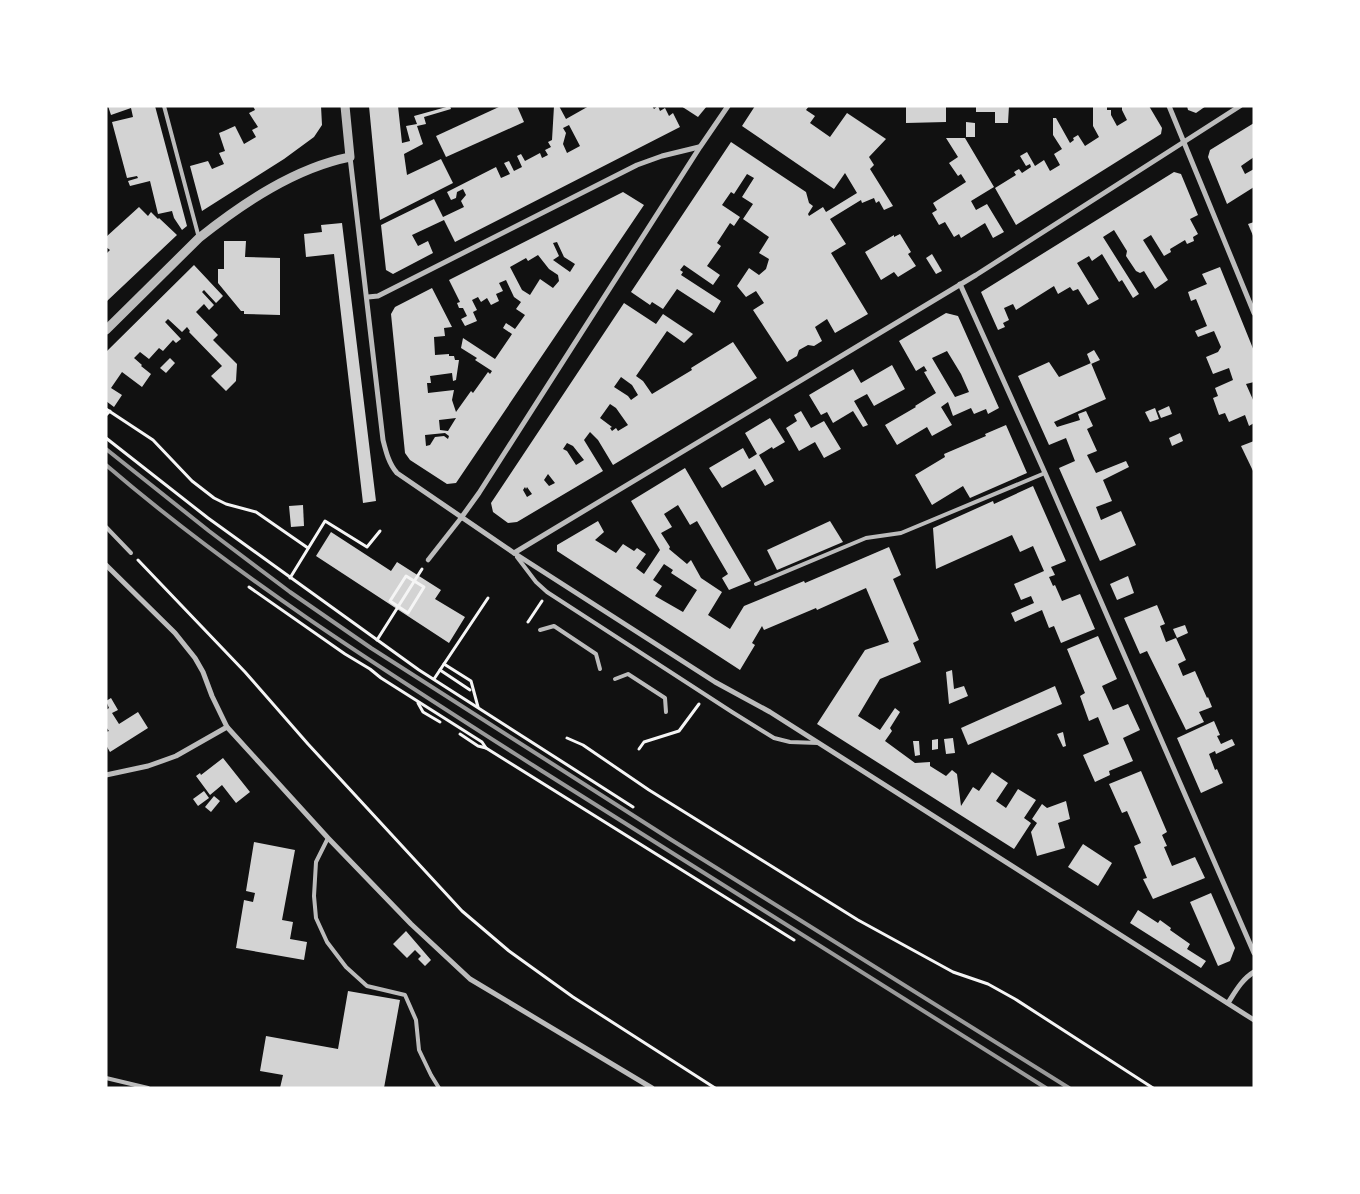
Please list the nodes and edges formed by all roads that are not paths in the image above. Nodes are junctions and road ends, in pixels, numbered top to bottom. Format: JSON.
{"nodes":[{"id":1,"x":164,"y":106,"type":"edge"},
{"id":2,"x":345,"y":106,"type":"edge"},
{"id":3,"x":728,"y":106,"type":"edge"},
{"id":4,"x":1169,"y":106,"type":"edge"},
{"id":5,"x":1240,"y":106,"type":"edge"},
{"id":6,"x":1184,"y":142,"type":"junction"},
{"id":7,"x":700,"y":147,"type":"junction"},
{"id":8,"x":350,"y":157,"type":"junction"},
{"id":9,"x":200,"y":238,"type":"junction"},
{"id":10,"x":960,"y":284,"type":"junction"},
{"id":11,"x":368,"y":298,"type":"junction"},
{"id":12,"x":1254,"y":313,"type":"edge"},
{"id":13,"x":106,"y":330,"type":"edge"},
{"id":14,"x":1044,"y":472,"type":"junction"},
{"id":15,"x":461,"y":518,"type":"junction"},
{"id":16,"x":106,"y":527,"type":"edge"},
{"id":17,"x":131,"y":553,"type":"road end"},
{"id":18,"x":514,"y":553,"type":"junction"},
{"id":19,"x":428,"y":560,"type":"dead end"},
{"id":20,"x":106,"y":565,"type":"edge"},
{"id":21,"x":756,"y":584,"type":"dead end"},
{"id":22,"x":540,"y":630,"type":"dead end"},
{"id":23,"x":600,"y":669,"type":"dead end"},
{"id":24,"x":615,"y":678,"type":"dead end"},
{"id":25,"x":666,"y":712,"type":"dead end"},
{"id":26,"x":227,"y":727,"type":"junction"},
{"id":27,"x":818,"y":743,"type":"junction"},
{"id":28,"x":106,"y":775,"type":"edge"},
{"id":29,"x":328,"y":838,"type":"junction"},
{"id":30,"x":1254,"y":953,"type":"edge"},
{"id":31,"x":1254,"y":972,"type":"edge"},
{"id":32,"x":1228,"y":1003,"type":"junction"},
{"id":33,"x":1254,"y":1020,"type":"edge"},
{"id":34,"x":106,"y":1078,"type":"edge"},
{"id":35,"x":148,"y":1088,"type":"edge"},
{"id":36,"x":440,"y":1088,"type":"edge"},
{"id":37,"x":652,"y":1088,"type":"edge"}],
"edges":[{"from":1,"to":9,"type":"lane"},
{"from":2,"to":8,"type":"street"},
{"from":3,"to":7,"type":"street"},
{"from":4,"to":6,"type":"street"},
{"from":5,"to":6,"type":"street"},
{"from":6,"to":10,"type":"street"},
{"from":6,"to":12,"type":"street"},
{"from":7,"to":11,"type":"street"},
{"from":7,"to":15,"type":"street"},
{"from":8,"to":9,"type":"street"},
{"from":8,"to":11,"type":"street"},
{"from":9,"to":13,"type":"street"},
{"from":10,"to":14,"type":"street"},
{"from":10,"to":18,"type":"street"},
{"from":11,"to":15,"type":"street"},
{"from":14,"to":21,"type":"lane"},
{"from":14,"to":30,"type":"street"},
{"from":15,"to":18,"type":"street"},
{"from":15,"to":19,"type":"street"},
{"from":16,"to":17,"type":"lane"},
{"from":18,"to":27,"type":"street"},
{"from":18,"to":27,"type":"lane"},
{"from":20,"to":26,"type":"street"},
{"from":22,"to":23,"type":"lane"},
{"from":24,"to":25,"type":"lane"},
{"from":26,"to":28,"type":"street"},
{"from":26,"to":29,"type":"street"},
{"from":27,"to":32,"type":"street"},
{"from":29,"to":36,"type":"lane"},
{"from":29,"to":37,"type":"street"},
{"from":31,"to":32,"type":"street"},
{"from":32,"to":33,"type":"street"},
{"from":34,"to":35,"type":"lane"}]}
